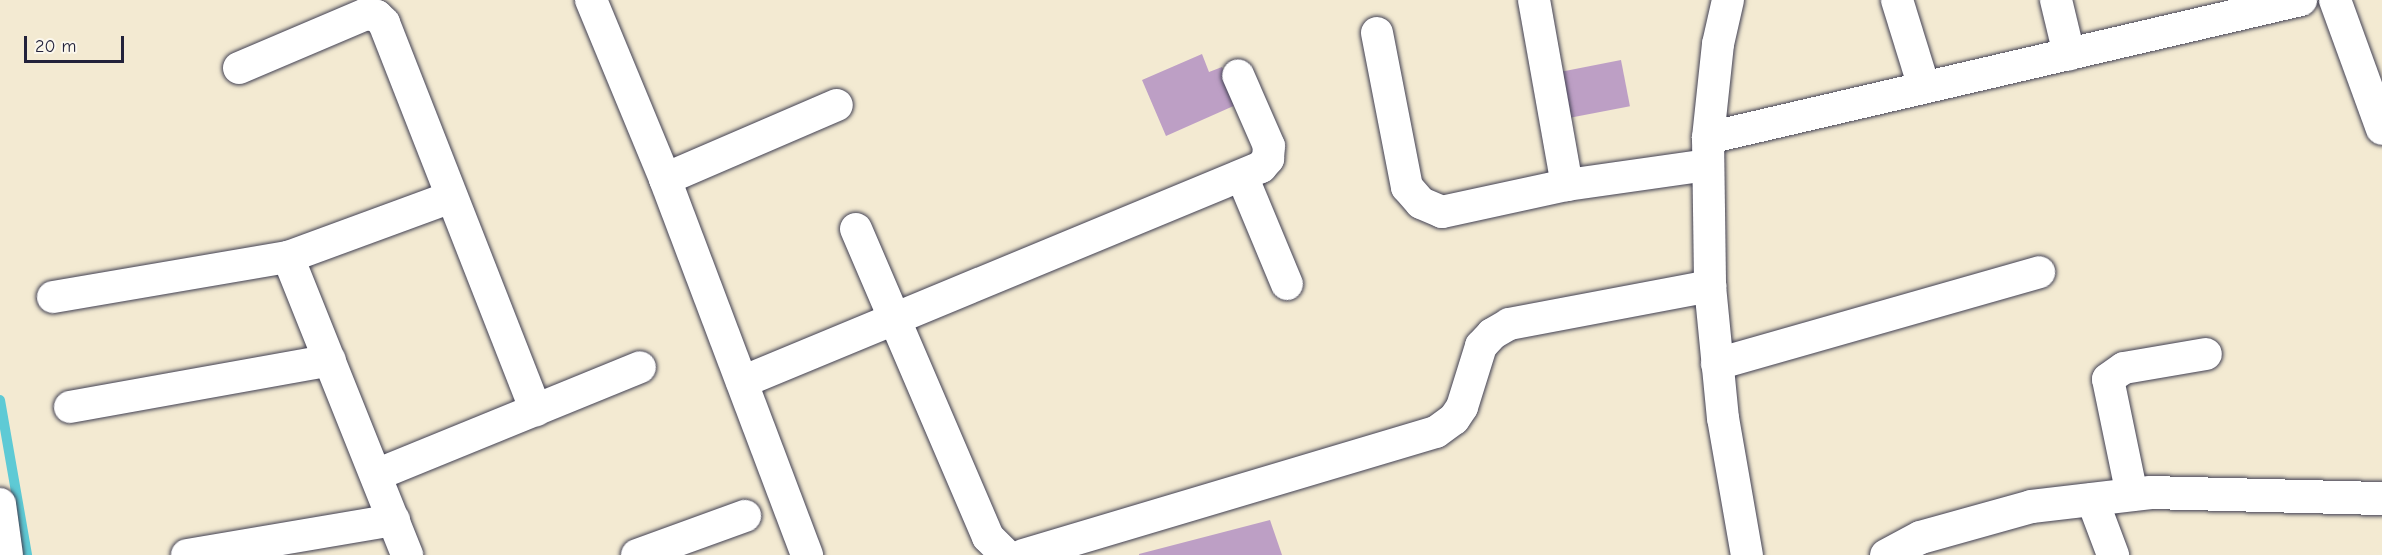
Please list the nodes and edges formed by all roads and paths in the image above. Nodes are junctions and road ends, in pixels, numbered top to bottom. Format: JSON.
{"nodes":[{"id":1,"x":591,"y":0,"type":"edge"},
{"id":2,"x":1534,"y":0,"type":"edge"},
{"id":3,"x":1728,"y":0,"type":"edge"},
{"id":4,"x":1898,"y":0,"type":"edge"},
{"id":5,"x":2056,"y":0,"type":"edge"},
{"id":6,"x":2301,"y":0,"type":"edge"},
{"id":7,"x":2336,"y":0,"type":"edge"},
{"id":8,"x":1377,"y":33,"type":"dead end"},
{"id":9,"x":2069,"y":54,"type":"junction"},
{"id":10,"x":239,"y":68,"type":"dead end"},
{"id":11,"x":1238,"y":75,"type":"dead end"},
{"id":12,"x":1924,"y":87,"type":"junction"},
{"id":13,"x":837,"y":105,"type":"dead end"},
{"id":14,"x":2382,"y":129,"type":"edge"},
{"id":15,"x":1708,"y":151,"type":"junction"},
{"id":16,"x":1242,"y":176,"type":"junction"},
{"id":17,"x":665,"y":178,"type":"junction"},
{"id":18,"x":1567,"y":185,"type":"junction"},
{"id":19,"x":451,"y":197,"type":"junction"},
{"id":20,"x":856,"y":229,"type":"dead end"},
{"id":21,"x":288,"y":257,"type":"junction"},
{"id":22,"x":2038,"y":272,"type":"dead end"},
{"id":23,"x":1287,"y":284,"type":"dead end"},
{"id":24,"x":1710,"y":286,"type":"junction"},
{"id":25,"x":53,"y":297,"type":"dead end"},
{"id":26,"x":895,"y":319,"type":"junction"},
{"id":27,"x":2206,"y":354,"type":"dead end"},
{"id":28,"x":330,"y":360,"type":"junction"},
{"id":29,"x":1717,"y":364,"type":"junction"},
{"id":30,"x":640,"y":368,"type":"dead end"},
{"id":31,"x":742,"y":382,"type":"junction"},
{"id":32,"x":70,"y":407,"type":"dead end"},
{"id":33,"x":536,"y":410,"type":"junction"},
{"id":34,"x":376,"y":475,"type":"junction"},
{"id":35,"x":2132,"y":495,"type":"junction"},
{"id":36,"x":2382,"y":498,"type":"edge"},
{"id":37,"x":2092,"y":499,"type":"junction"},
{"id":38,"x":0,"y":504,"type":"edge"},
{"id":39,"x":745,"y":516,"type":"dead end"},
{"id":40,"x":394,"y":520,"type":"junction"},
{"id":41,"x":7,"y":555,"type":"edge"},
{"id":42,"x":187,"y":555,"type":"edge"},
{"id":43,"x":407,"y":555,"type":"edge"},
{"id":44,"x":637,"y":555,"type":"edge"},
{"id":45,"x":807,"y":555,"type":"edge"},
{"id":46,"x":1006,"y":555,"type":"edge"},
{"id":47,"x":1023,"y":555,"type":"edge"},
{"id":48,"x":1747,"y":555,"type":"edge"},
{"id":49,"x":1886,"y":555,"type":"edge"},
{"id":50,"x":2113,"y":555,"type":"edge"}],
"edges":[{"from":1,"to":17,"type":"street"},
{"from":2,"to":18,"type":"street"},
{"from":3,"to":15,"type":"street"},
{"from":4,"to":12,"type":"street"},
{"from":5,"to":9,"type":"street"},
{"from":6,"to":9,"type":"street"},
{"from":7,"to":14,"type":"street"},
{"from":8,"to":18,"type":"street"},
{"from":9,"to":12,"type":"street"},
{"from":10,"to":19,"type":"street"},
{"from":11,"to":16,"type":"street"},
{"from":12,"to":15,"type":"street"},
{"from":13,"to":17,"type":"street"},
{"from":15,"to":18,"type":"street"},
{"from":15,"to":24,"type":"street"},
{"from":16,"to":23,"type":"street"},
{"from":16,"to":26,"type":"street"},
{"from":17,"to":31,"type":"street"},
{"from":19,"to":21,"type":"street"},
{"from":19,"to":33,"type":"street"},
{"from":20,"to":26,"type":"street"},
{"from":21,"to":25,"type":"street"},
{"from":21,"to":28,"type":"street"},
{"from":22,"to":29,"type":"street"},
{"from":24,"to":29,"type":"street"},
{"from":24,"to":47,"type":"street"},
{"from":26,"to":31,"type":"street"},
{"from":26,"to":46,"type":"street"},
{"from":27,"to":35,"type":"street"},
{"from":28,"to":32,"type":"street"},
{"from":28,"to":34,"type":"street"},
{"from":29,"to":48,"type":"street"},
{"from":30,"to":33,"type":"street"},
{"from":31,"to":45,"type":"street"},
{"from":33,"to":34,"type":"street"},
{"from":34,"to":40,"type":"street"},
{"from":35,"to":36,"type":"street"},
{"from":35,"to":37,"type":"street"},
{"from":37,"to":49,"type":"street"},
{"from":37,"to":50,"type":"street"},
{"from":38,"to":41,"type":"street"},
{"from":39,"to":44,"type":"street"},
{"from":40,"to":42,"type":"street"},
{"from":40,"to":43,"type":"street"}]}
